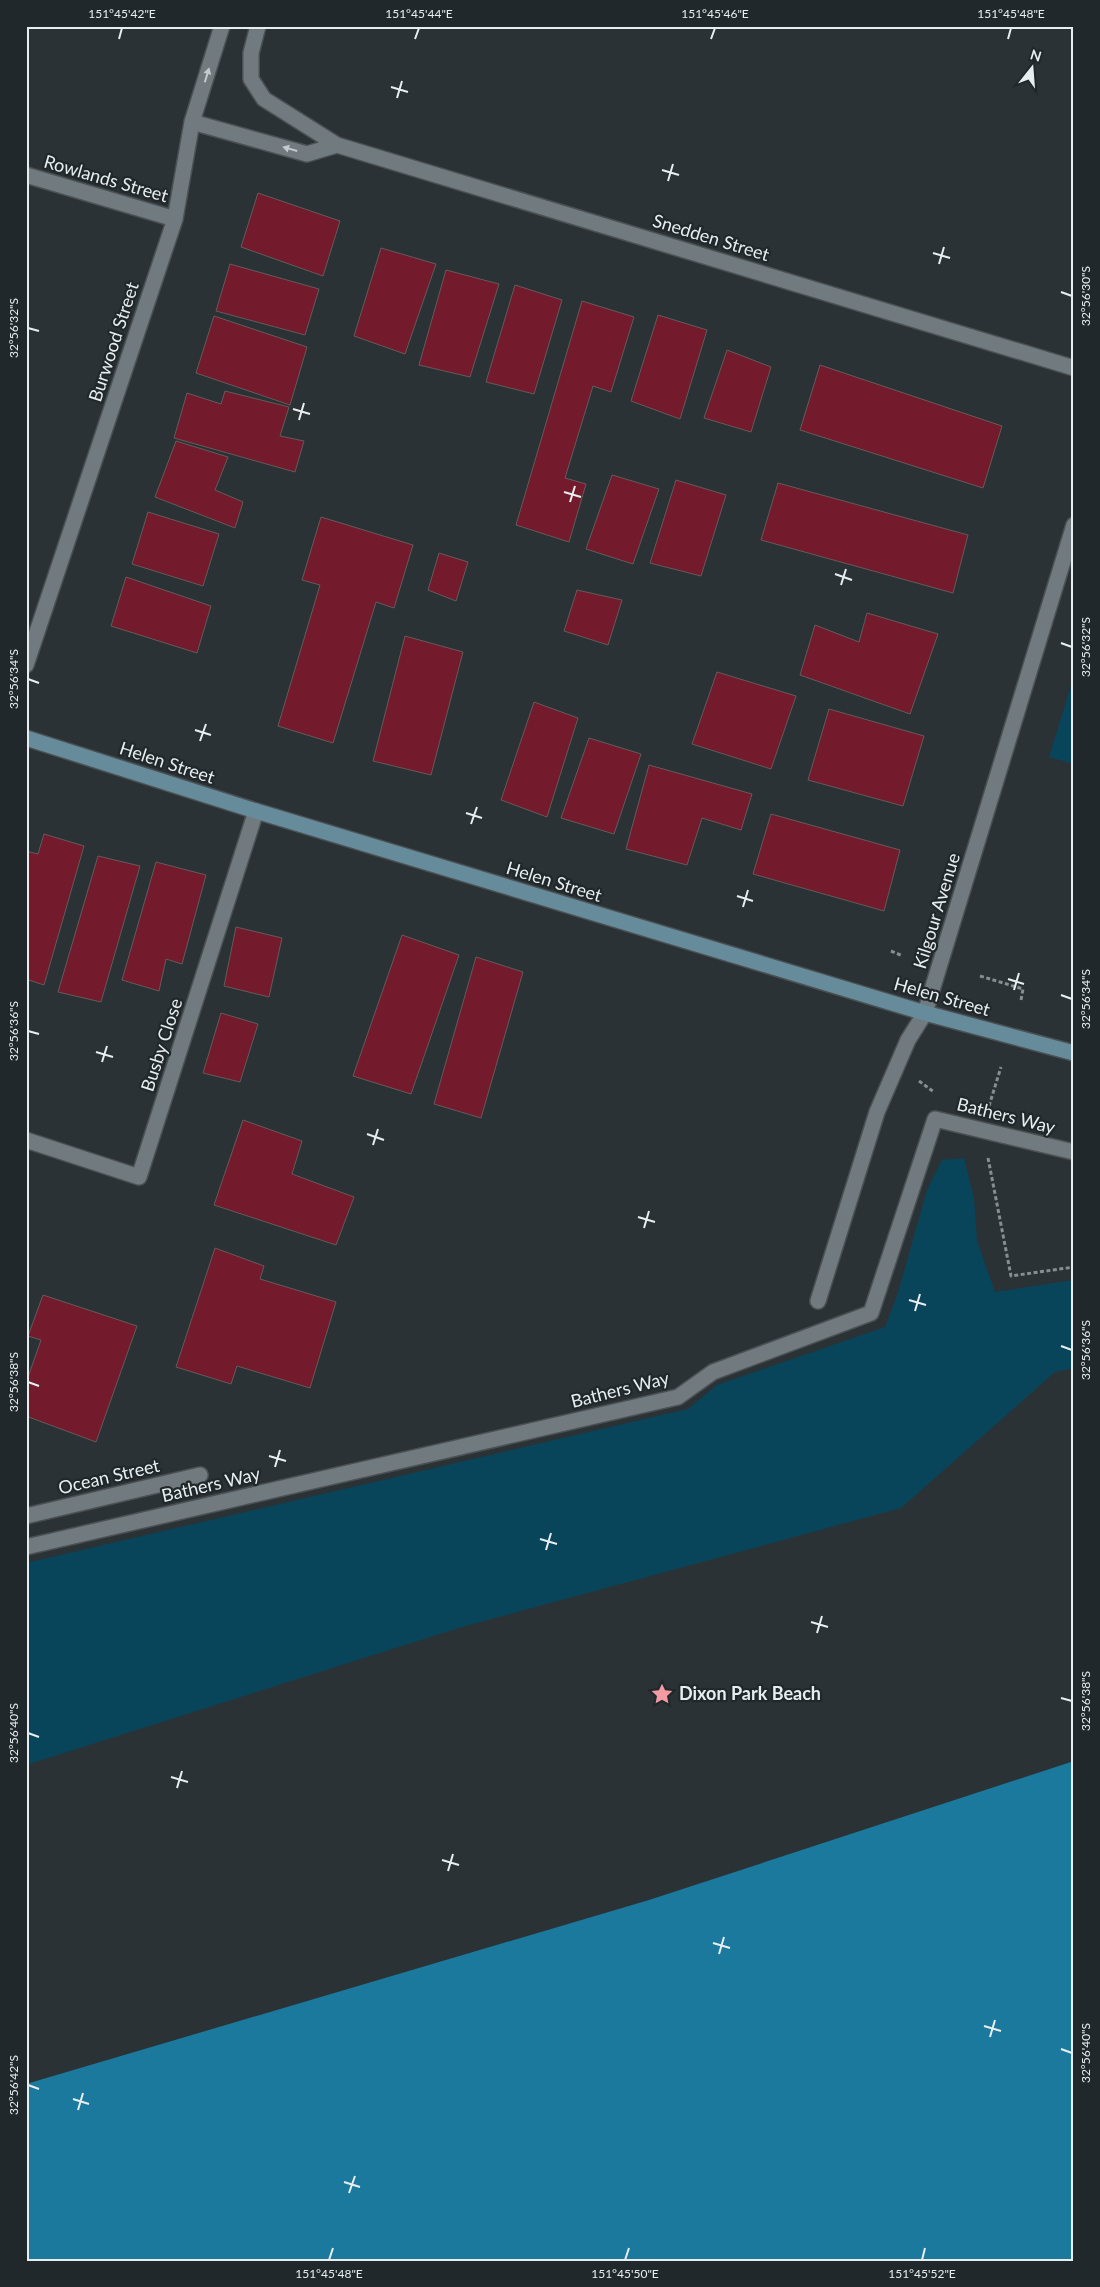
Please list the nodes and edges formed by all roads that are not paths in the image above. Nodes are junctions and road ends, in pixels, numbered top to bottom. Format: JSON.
{"nodes":[{"id":1,"x":222,"y":26,"type":"edge"},
{"id":2,"x":258,"y":26,"type":"edge"},
{"id":3,"x":192,"y":122,"type":"junction"},
{"id":4,"x":337,"y":145,"type":"junction"},
{"id":5,"x":26,"y":175,"type":"edge"},
{"id":6,"x":175,"y":219,"type":"junction"},
{"id":7,"x":1074,"y":368,"type":"edge"},
{"id":8,"x":1074,"y":525,"type":"edge"},
{"id":9,"x":26,"y":665,"type":"edge"},
{"id":10,"x":26,"y":738,"type":"edge"},
{"id":11,"x":256,"y":811,"type":"junction"},
{"id":12,"x":925,"y":1013,"type":"junction"},
{"id":13,"x":1074,"y":1053,"type":"edge"},
{"id":14,"x":26,"y":1140,"type":"edge"},
{"id":15,"x":1074,"y":1152,"type":"edge"},
{"id":16,"x":818,"y":1301,"type":"dead end"},
{"id":17,"x":200,"y":1475,"type":"dead end"},
{"id":18,"x":26,"y":1516,"type":"edge"},
{"id":19,"x":26,"y":1547,"type":"edge"}],
"edges":[{"from":3,"to":1,"type":"street","name":"Burwood Street","one_way":true},
{"from":2,"to":4,"type":"street","name":"Snedden Street"},
{"from":4,"to":3,"type":"street","one_way":true},
{"from":3,"to":6,"type":"street","name":"Burwood Street"},
{"from":4,"to":7,"type":"street","name":"Snedden Street"},
{"from":5,"to":6,"type":"street","name":"Rowlands Street"},
{"from":6,"to":9,"type":"street","name":"Burwood Street"},
{"from":8,"to":12,"type":"street","name":"Kilgour Avenue"},
{"from":10,"to":11,"type":"main road","name":"Helen Street"},
{"from":11,"to":12,"type":"main road","name":"Helen Street"},
{"from":11,"to":14,"type":"street","name":"Busby Close"},
{"from":12,"to":13,"type":"main road","name":"Helen Street"},
{"from":12,"to":16,"type":"street","name":"Kilgour Avenue"},
{"from":15,"to":19,"type":"street","name":"Bathers Way"},
{"from":17,"to":18,"type":"street","name":"Ocean Street"}]}
